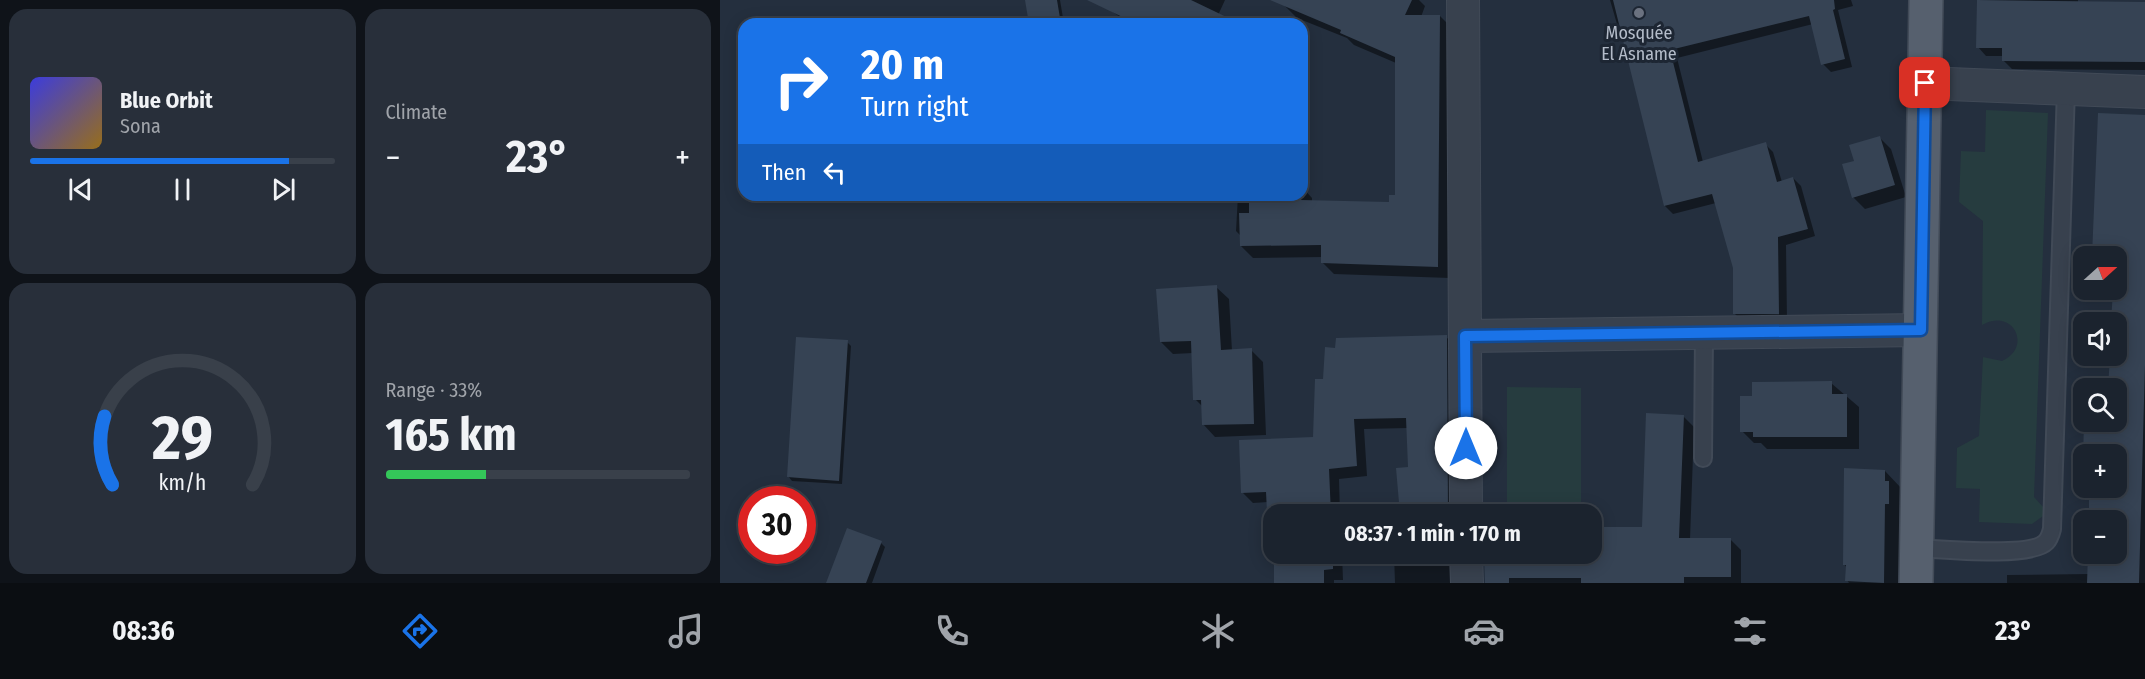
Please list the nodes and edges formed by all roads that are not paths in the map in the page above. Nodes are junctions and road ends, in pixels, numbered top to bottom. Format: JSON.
{"nodes":[{"id":1,"x":1463,"y":0,"type":"edge"},
{"id":2,"x":1926,"y":0,"type":"edge"},
{"id":3,"x":1925,"y":83,"type":"junction"},
{"id":4,"x":2066,"y":88,"type":"junction"},
{"id":5,"x":2145,"y":92,"type":"edge"},
{"id":6,"x":1921,"y":330,"type":"junction"},
{"id":7,"x":1704,"y":333,"type":"junction"},
{"id":8,"x":1465,"y":336,"type":"junction"},
{"id":9,"x":1703,"y":458,"type":"dead end"},
{"id":10,"x":1466,"y":504,"type":"edge"},
{"id":11,"x":1917,"y":548,"type":"junction"},
{"id":12,"x":1466,"y":564,"type":"edge"},
{"id":13,"x":1467,"y":583,"type":"edge"},
{"id":14,"x":1916,"y":583,"type":"edge"}],
"edges":[{"from":1,"to":8,"type":"street"},
{"from":2,"to":3,"type":"main road"},
{"from":3,"to":4,"type":"street"},
{"from":3,"to":6,"type":"main road"},
{"from":4,"to":5,"type":"street"},
{"from":4,"to":11,"type":"lane"},
{"from":6,"to":7,"type":"street"},
{"from":6,"to":11,"type":"main road"},
{"from":7,"to":8,"type":"street"},
{"from":7,"to":9,"type":"lane"},
{"from":8,"to":10,"type":"street"},
{"from":11,"to":14,"type":"main road"},
{"from":12,"to":13,"type":"street"}]}
